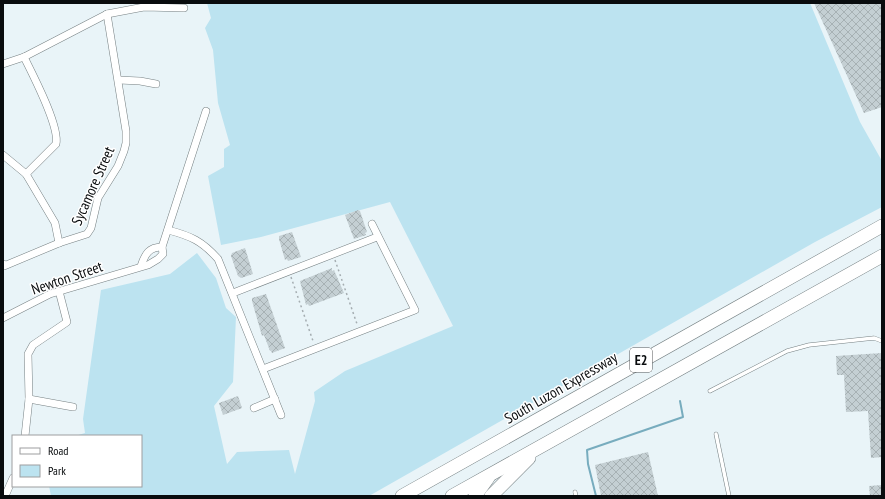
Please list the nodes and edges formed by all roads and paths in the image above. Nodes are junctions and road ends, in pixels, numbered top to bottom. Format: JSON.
{"nodes":[{"id":1,"x":184,"y":8,"type":"dead end"},
{"id":2,"x":107,"y":14,"type":"junction"},
{"id":3,"x":24,"y":57,"type":"junction"},
{"id":4,"x":3,"y":64,"type":"edge"},
{"id":5,"x":118,"y":80,"type":"junction"},
{"id":6,"x":156,"y":84,"type":"dead end"},
{"id":7,"x":206,"y":112,"type":"dead end"},
{"id":8,"x":3,"y":155,"type":"edge"},
{"id":9,"x":26,"y":174,"type":"junction"},
{"id":10,"x":372,"y":224,"type":"dead end"},
{"id":11,"x":882,"y":226,"type":"edge"},
{"id":12,"x":168,"y":230,"type":"junction"},
{"id":13,"x":377,"y":237,"type":"junction"},
{"id":14,"x":58,"y":243,"type":"junction"},
{"id":15,"x":162,"y":247,"type":"junction"},
{"id":16,"x":333,"y":254,"type":"junction"},
{"id":17,"x":882,"y":256,"type":"edge"},
{"id":18,"x":4,"y":265,"type":"edge"},
{"id":19,"x":141,"y":266,"type":"junction"},
{"id":20,"x":289,"y":272,"type":"junction"},
{"id":21,"x":59,"y":292,"type":"junction"},
{"id":22,"x":233,"y":293,"type":"junction"},
{"id":23,"x":3,"y":318,"type":"edge"},
{"id":24,"x":360,"y":332,"type":"junction"},
{"id":25,"x":882,"y":341,"type":"edge"},
{"id":26,"x":316,"y":349,"type":"junction"},
{"id":27,"x":263,"y":369,"type":"junction"},
{"id":28,"x":710,"y":391,"type":"dead end"},
{"id":29,"x":29,"y":399,"type":"junction"},
{"id":30,"x":275,"y":399,"type":"junction"},
{"id":31,"x":73,"y":407,"type":"dead end"},
{"id":32,"x":254,"y":408,"type":"dead end"},
{"id":33,"x":281,"y":416,"type":"dead end"},
{"id":34,"x":716,"y":434,"type":"dead end"},
{"id":35,"x":25,"y":435,"type":"edge"},
{"id":36,"x":542,"y":445,"type":"junction"},
{"id":37,"x":489,"y":476,"type":"junction"},
{"id":38,"x":12,"y":480,"type":"edge"},
{"id":39,"x":5,"y":496,"type":"edge"},
{"id":40,"x":402,"y":496,"type":"edge"},
{"id":41,"x":452,"y":496,"type":"edge"},
{"id":42,"x":475,"y":496,"type":"edge"},
{"id":43,"x":491,"y":496,"type":"edge"},
{"id":44,"x":730,"y":496,"type":"edge"}],
"edges":[{"from":1,"to":2,"type":"street"},
{"from":2,"to":3,"type":"street"},
{"from":2,"to":5,"type":"street","name":"Sycamore Street"},
{"from":3,"to":4,"type":"street"},
{"from":3,"to":9,"type":"street"},
{"from":5,"to":6,"type":"street"},
{"from":5,"to":14,"type":"street","name":"Sycamore Street"},
{"from":7,"to":12,"type":"street","name":"Newton Street"},
{"from":8,"to":9,"type":"street"},
{"from":9,"to":14,"type":"street"},
{"from":10,"to":13,"type":"street"},
{"from":11,"to":40,"type":"highway","name":"South Luzon Expressway","number":"E2"},
{"from":12,"to":15,"type":"street","name":"Newton Street"},
{"from":12,"to":22,"type":"street"},
{"from":13,"to":16,"type":"street"},
{"from":13,"to":24,"type":"street"},
{"from":14,"to":18,"type":"street","name":"Sycamore Street"},
{"from":15,"to":19,"type":"street"},
{"from":15,"to":19,"type":"street","name":"Newton Street"},
{"from":16,"to":20,"type":"street"},
{"from":16,"to":24,"type":"path"},
{"from":17,"to":36,"type":"highway","number":"E2"},
{"from":19,"to":21,"type":"street","name":"Newton Street"},
{"from":20,"to":22,"type":"street"},
{"from":20,"to":26,"type":"path"},
{"from":21,"to":23,"type":"street","name":"Newton Street"},
{"from":21,"to":29,"type":"street"},
{"from":22,"to":27,"type":"street"},
{"from":24,"to":26,"type":"street"},
{"from":25,"to":28,"type":"lane"},
{"from":26,"to":27,"type":"street"},
{"from":27,"to":30,"type":"street"},
{"from":29,"to":31,"type":"street"},
{"from":29,"to":35,"type":"street"},
{"from":30,"to":32,"type":"street"},
{"from":30,"to":33,"type":"street"},
{"from":34,"to":44,"type":"lane"},
{"from":36,"to":37,"type":"highway","number":"E2"},
{"from":36,"to":43,"type":"highway"},
{"from":37,"to":41,"type":"highway","number":"E2"},
{"from":37,"to":42,"type":"highway"},
{"from":38,"to":39,"type":"street"}]}
